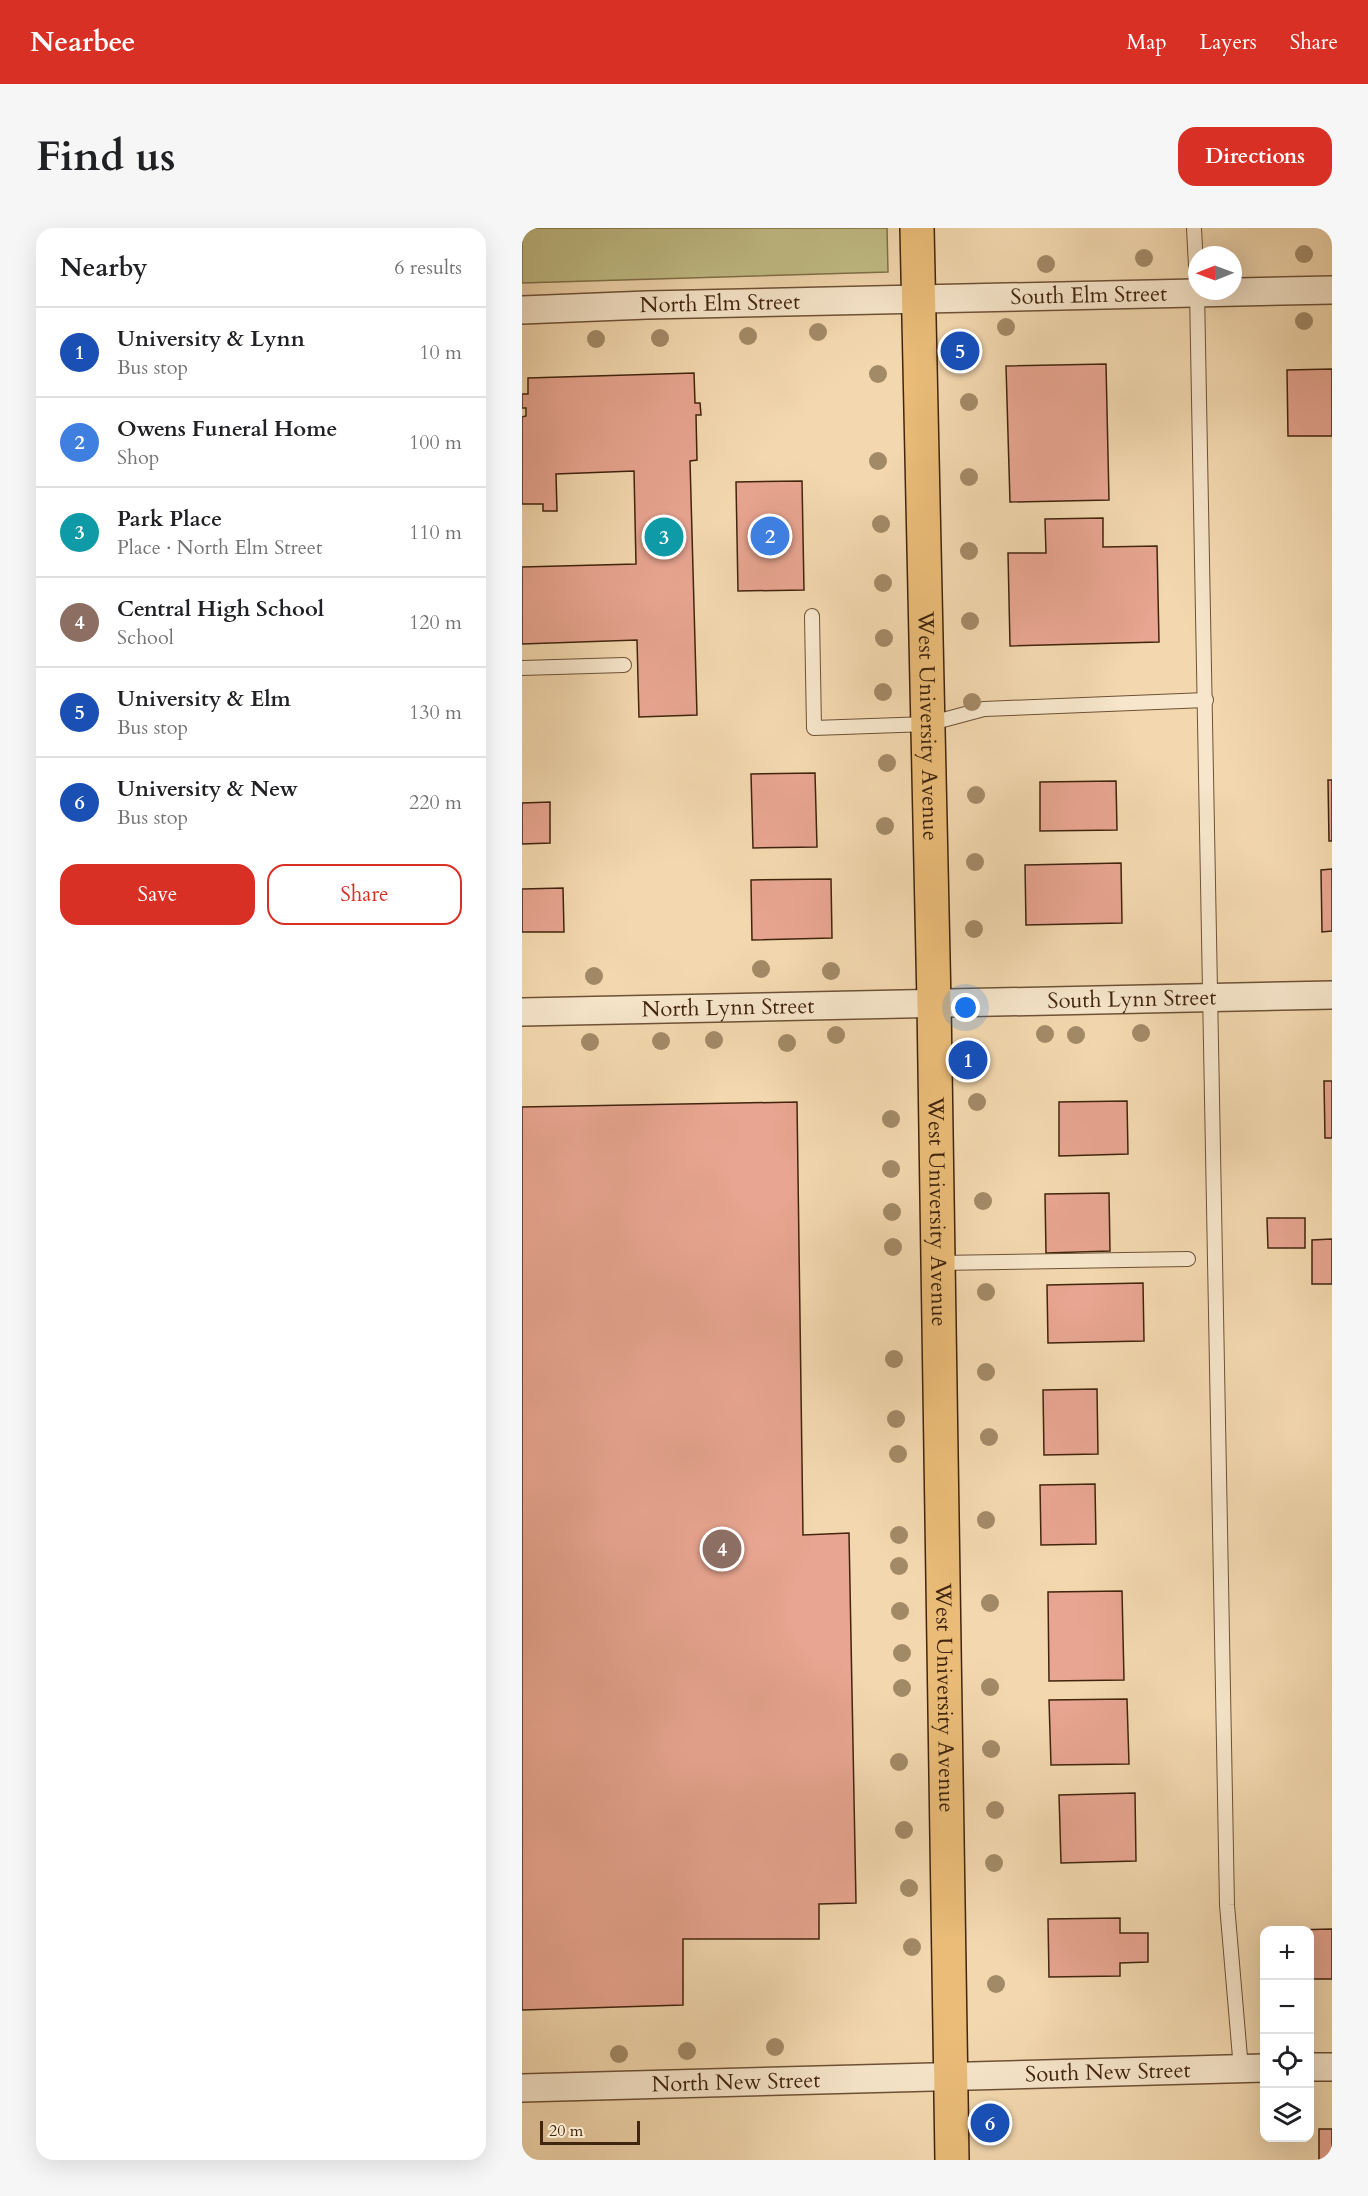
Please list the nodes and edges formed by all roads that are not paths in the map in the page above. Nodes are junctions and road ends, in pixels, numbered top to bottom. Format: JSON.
{"nodes":[{"id":1,"x":917,"y":228,"type":"edge"},
{"id":2,"x":1194,"y":228,"type":"edge"},
{"id":3,"x":1195,"y":246,"type":"edge"},
{"id":4,"x":1188,"y":290,"type":"edge"},
{"id":5,"x":1242,"y":290,"type":"edge"},
{"id":6,"x":1332,"y":291,"type":"edge"},
{"id":7,"x":919,"y":300,"type":"junction"},
{"id":8,"x":1197,"y":300,"type":"edge"},
{"id":9,"x":522,"y":310,"type":"edge"},
{"id":10,"x":812,"y":616,"type":"dead end"},
{"id":11,"x":624,"y":665,"type":"dead end"},
{"id":12,"x":522,"y":668,"type":"edge"},
{"id":13,"x":1206,"y":700,"type":"junction"},
{"id":14,"x":928,"y":724,"type":"junction"},
{"id":15,"x":1332,"y":995,"type":"edge"},
{"id":16,"x":1211,"y":999,"type":"junction"},
{"id":17,"x":934,"y":1003,"type":"junction"},
{"id":18,"x":522,"y":1012,"type":"edge"},
{"id":19,"x":1188,"y":1259,"type":"dead end"},
{"id":20,"x":938,"y":1263,"type":"junction"},
{"id":21,"x":1314,"y":2067,"type":"edge"},
{"id":22,"x":1332,"y":2067,"type":"edge"},
{"id":23,"x":1253,"y":2068,"type":"edge"},
{"id":24,"x":951,"y":2076,"type":"junction"},
{"id":25,"x":522,"y":2088,"type":"edge"},
{"id":26,"x":952,"y":2160,"type":"edge"}],
"edges":[{"from":1,"to":7,"type":"main road","name":"West University Avenue"},
{"from":2,"to":3,"type":"lane"},
{"from":4,"to":7,"type":"street","name":"South Elm Street"},
{"from":5,"to":6,"type":"street","name":"South Elm Street"},
{"from":7,"to":9,"type":"street","name":"North Elm Street"},
{"from":7,"to":14,"type":"main road","name":"West University Avenue"},
{"from":8,"to":13,"type":"lane"},
{"from":10,"to":14,"type":"lane"},
{"from":11,"to":12,"type":"lane"},
{"from":13,"to":14,"type":"lane"},
{"from":13,"to":16,"type":"lane"},
{"from":14,"to":17,"type":"main road","name":"West University Avenue"},
{"from":15,"to":16,"type":"street","name":"South Lynn Street"},
{"from":16,"to":17,"type":"street","name":"South Lynn Street"},
{"from":16,"to":23,"type":"lane"},
{"from":17,"to":18,"type":"street","name":"North Lynn Street"},
{"from":17,"to":20,"type":"main road","name":"West University Avenue"},
{"from":19,"to":20,"type":"lane"},
{"from":20,"to":24,"type":"main road","name":"West University Avenue"},
{"from":21,"to":22,"type":"street"},
{"from":23,"to":24,"type":"street","name":"South New Street"},
{"from":24,"to":25,"type":"street","name":"North New Street"},
{"from":24,"to":26,"type":"main road","name":"West University Avenue"}]}
